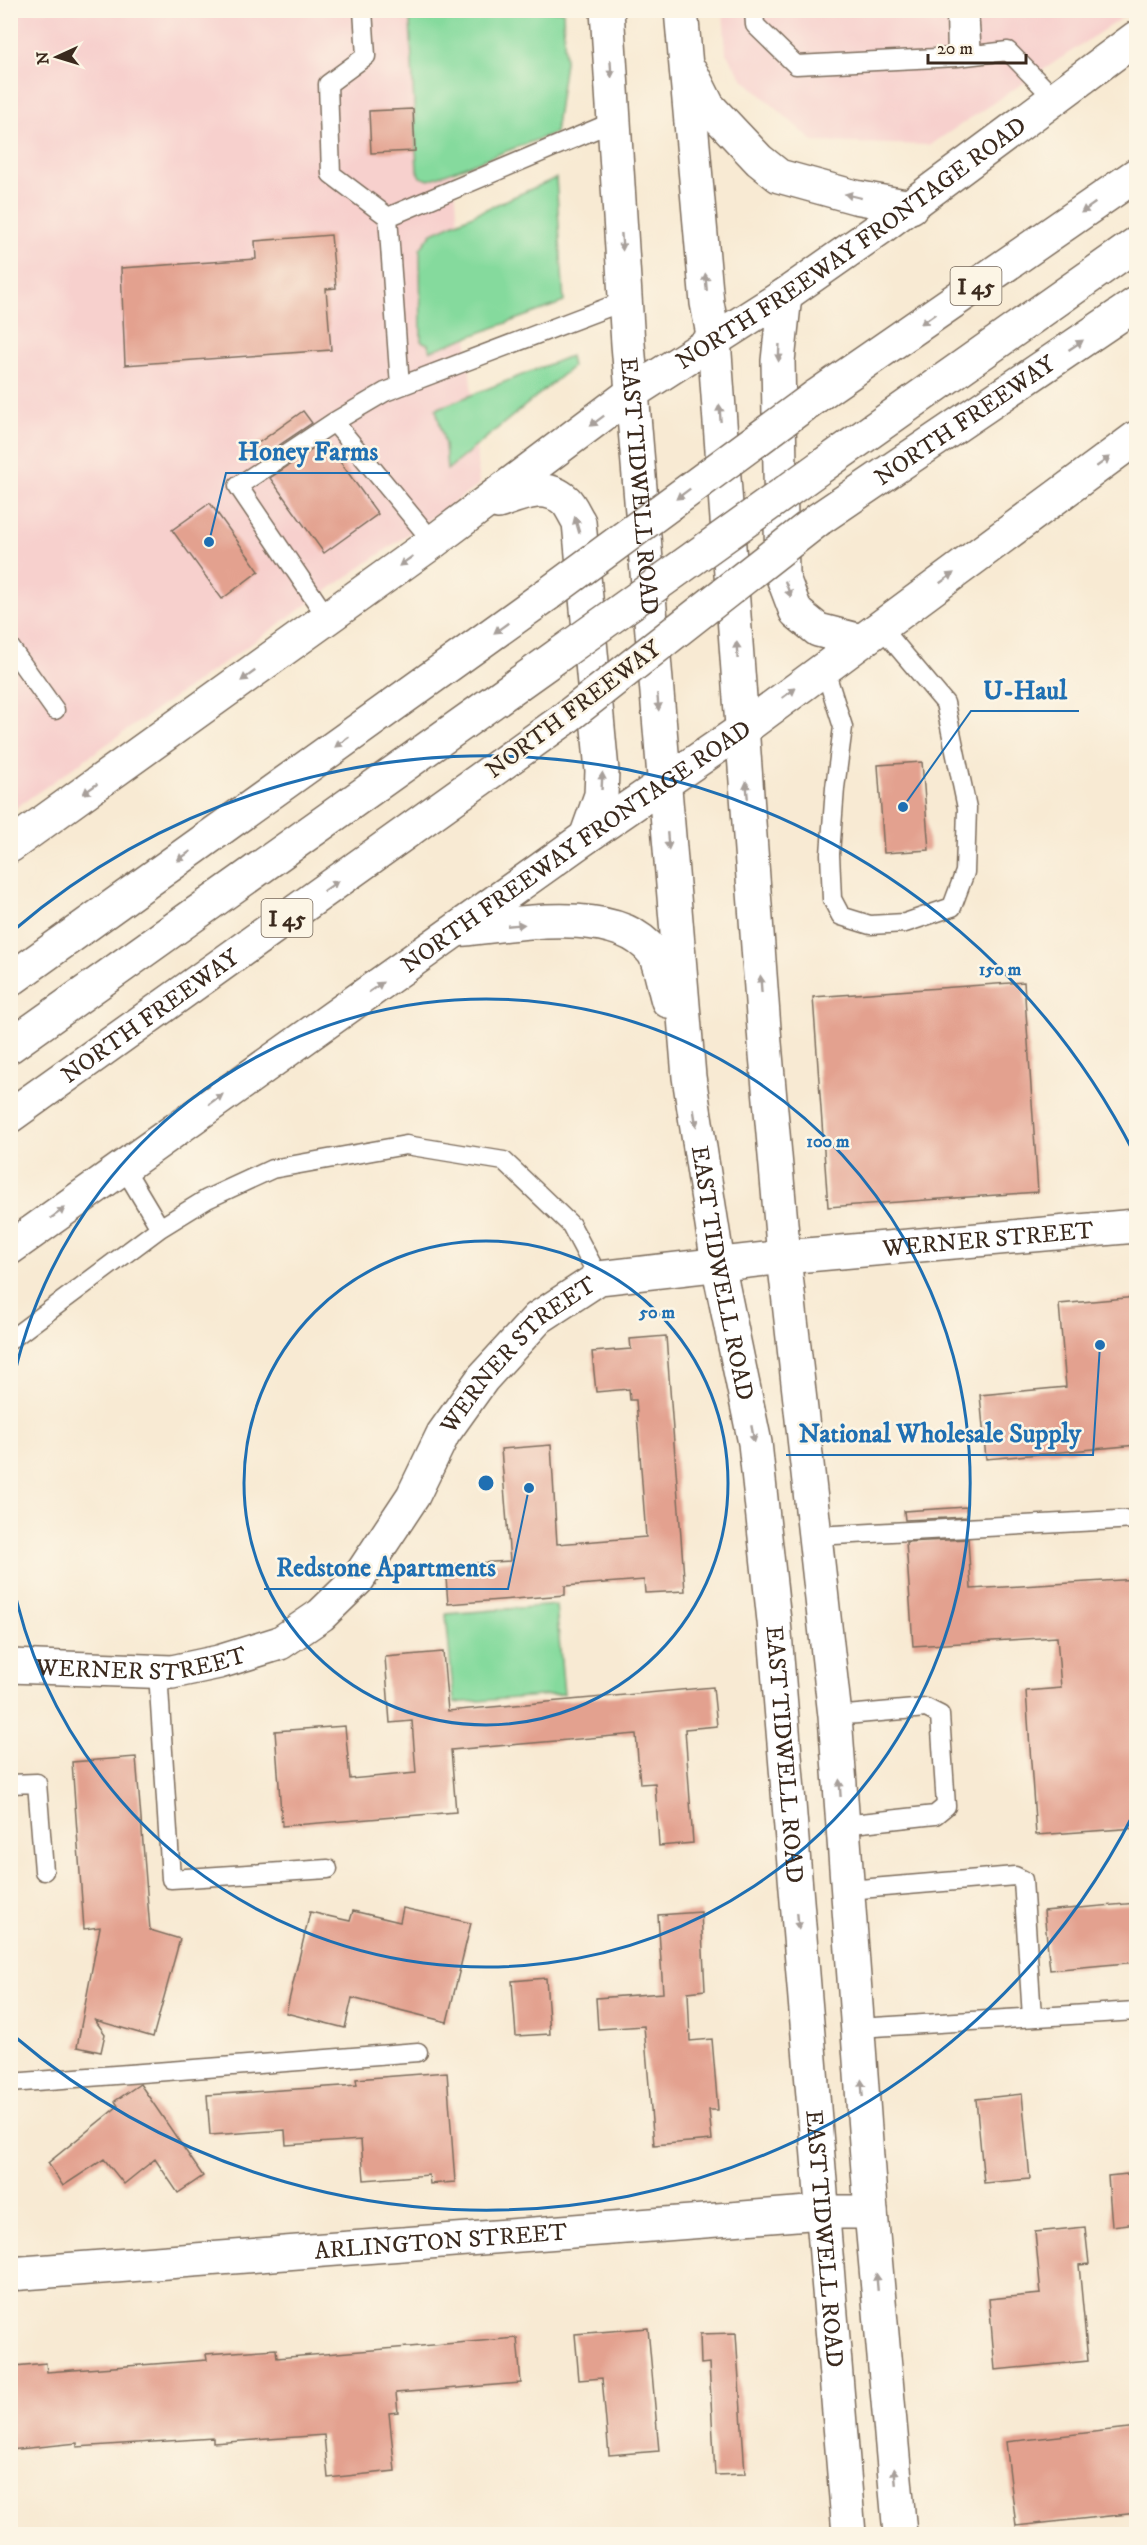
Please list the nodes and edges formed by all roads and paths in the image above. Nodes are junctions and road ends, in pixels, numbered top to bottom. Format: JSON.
{"nodes":[{"id":1,"x":363,"y":10,"type":"edge"},
{"id":2,"x":607,"y":10,"type":"edge"},
{"id":3,"x":681,"y":10,"type":"edge"},
{"id":4,"x":754,"y":10,"type":"edge"},
{"id":5,"x":956,"y":10,"type":"edge"},
{"id":6,"x":969,"y":10,"type":"edge"},
{"id":7,"x":1137,"y":38,"type":"edge"},
{"id":8,"x":965,"y":56,"type":"junction"},
{"id":9,"x":686,"y":62,"type":"junction"},
{"id":10,"x":1055,"y":99,"type":"junction"},
{"id":11,"x":615,"y":121,"type":"junction"},
{"id":12,"x":1137,"y":175,"type":"edge"},
{"id":13,"x":911,"y":207,"type":"junction"},
{"id":14,"x":388,"y":217,"type":"junction"},
{"id":15,"x":1137,"y":244,"type":"edge"},
{"id":16,"x":785,"y":295,"type":"junction"},
{"id":17,"x":627,"y":300,"type":"junction"},
{"id":18,"x":1137,"y":304,"type":"edge"},
{"id":19,"x":714,"y":340,"type":"junction"},
{"id":20,"x":400,"y":386,"type":"junction"},
{"id":21,"x":633,"y":392,"type":"junction"},
{"id":22,"x":334,"y":422,"type":"junction"},
{"id":23,"x":1137,"y":438,"type":"edge"},
{"id":24,"x":478,"y":509,"type":"junction"},
{"id":25,"x":433,"y":542,"type":"junction"},
{"id":26,"x":328,"y":619,"type":"junction"},
{"id":27,"x":871,"y":634,"type":"junction"},
{"id":28,"x":10,"y":647,"type":"edge"},
{"id":29,"x":825,"y":667,"type":"junction"},
{"id":30,"x":55,"y":710,"type":"dead end"},
{"id":31,"x":743,"y":729,"type":"junction"},
{"id":32,"x":663,"y":782,"type":"junction"},
{"id":33,"x":585,"y":837,"type":"junction"},
{"id":34,"x":10,"y":846,"type":"edge"},
{"id":35,"x":458,"y":930,"type":"junction"},
{"id":36,"x":10,"y":980,"type":"edge"},
{"id":37,"x":10,"y":1046,"type":"edge"},
{"id":38,"x":689,"y":1077,"type":"junction"},
{"id":39,"x":10,"y":1116,"type":"edge"},
{"id":40,"x":123,"y":1166,"type":"junction"},
{"id":41,"x":1137,"y":1226,"type":"edge"},
{"id":42,"x":160,"y":1228,"type":"junction"},
{"id":43,"x":10,"y":1248,"type":"edge"},
{"id":44,"x":784,"y":1257,"type":"junction"},
{"id":45,"x":718,"y":1264,"type":"junction"},
{"id":46,"x":599,"y":1278,"type":"junction"},
{"id":47,"x":10,"y":1340,"type":"edge"},
{"id":48,"x":1137,"y":1519,"type":"edge"},
{"id":49,"x":815,"y":1536,"type":"junction"},
{"id":50,"x":825,"y":1617,"type":"junction"},
{"id":51,"x":774,"y":1620,"type":"junction"},
{"id":52,"x":10,"y":1666,"type":"edge"},
{"id":53,"x":158,"y":1672,"type":"junction"},
{"id":54,"x":835,"y":1716,"type":"junction"},
{"id":55,"x":10,"y":1784,"type":"edge"},
{"id":56,"x":843,"y":1825,"type":"junction"},
{"id":57,"x":328,"y":1869,"type":"dead end"},
{"id":58,"x":44,"y":1871,"type":"dead end"},
{"id":59,"x":848,"y":1890,"type":"junction"},
{"id":60,"x":1137,"y":2011,"type":"edge"},
{"id":61,"x":1032,"y":2017,"type":"junction"},
{"id":62,"x":858,"y":2028,"type":"junction"},
{"id":63,"x":418,"y":2052,"type":"dead end"},
{"id":64,"x":10,"y":2083,"type":"edge"},
{"id":65,"x":822,"y":2212,"type":"junction"},
{"id":66,"x":871,"y":2212,"type":"junction"},
{"id":67,"x":10,"y":2274,"type":"edge"},
{"id":68,"x":849,"y":2535,"type":"edge"},
{"id":69,"x":900,"y":2535,"type":"edge"}],
"edges":[{"from":1,"to":14,"type":"lane"},
{"from":2,"to":11,"type":"main road","name":"EAST TIDWELL ROAD","one_way":true},
{"from":3,"to":9,"type":"main road","name":"EAST TIDWELL ROAD"},
{"from":4,"to":8,"type":"lane"},
{"from":5,"to":8,"type":"lane"},
{"from":6,"to":8,"type":"lane"},
{"from":7,"to":10,"type":"main road","name":"NORTH FREEWAY FRONTAGE ROAD"},
{"from":8,"to":10,"type":"lane"},
{"from":13,"to":9,"type":"main road","one_way":true},
{"from":19,"to":9,"type":"main road","name":"EAST TIDWELL ROAD","one_way":true},
{"from":10,"to":13,"type":"main road","name":"NORTH FREEWAY FRONTAGE ROAD"},
{"from":11,"to":14,"type":"lane"},
{"from":11,"to":17,"type":"main road","name":"EAST TIDWELL ROAD","one_way":true},
{"from":12,"to":36,"type":"main road","number":"I 45","one_way":true,"bridge":true},
{"from":13,"to":16,"type":"main road","name":"NORTH FREEWAY FRONTAGE ROAD"},
{"from":14,"to":20,"type":"lane"},
{"from":15,"to":37,"type":"main road","name":"NORTH FREEWAY","number":"I 45","bridge":true},
{"from":16,"to":19,"type":"main road","name":"NORTH FREEWAY FRONTAGE ROAD"},
{"from":16,"to":27,"type":"main road","one_way":true},
{"from":17,"to":20,"type":"lane"},
{"from":17,"to":21,"type":"main road","name":"EAST TIDWELL ROAD"},
{"from":39,"to":18,"type":"main road","name":"NORTH FREEWAY","number":"I 45","one_way":true,"bridge":true},
{"from":19,"to":21,"type":"main road","name":"NORTH FREEWAY FRONTAGE ROAD"},
{"from":31,"to":19,"type":"main road","name":"EAST TIDWELL ROAD","one_way":true},
{"from":20,"to":22,"type":"lane"},
{"from":21,"to":24,"type":"main road","name":"NORTH FREEWAY FRONTAGE ROAD","one_way":true},
{"from":21,"to":32,"type":"main road","name":"EAST TIDWELL ROAD","one_way":true},
{"from":22,"to":25,"type":"lane"},
{"from":22,"to":26,"type":"lane"},
{"from":27,"to":23,"type":"main road","name":"NORTH FREEWAY FRONTAGE ROAD","one_way":true},
{"from":24,"to":25,"type":"main road","name":"NORTH FREEWAY FRONTAGE ROAD"},
{"from":33,"to":24,"type":"main road","one_way":true},
{"from":25,"to":26,"type":"main road","name":"NORTH FREEWAY FRONTAGE ROAD","one_way":true},
{"from":26,"to":34,"type":"main road","name":"NORTH FREEWAY FRONTAGE ROAD","one_way":true},
{"from":27,"to":29,"type":"main road","name":"NORTH FREEWAY FRONTAGE ROAD"},
{"from":27,"to":29,"type":"lane"},
{"from":28,"to":30,"type":"lane"},
{"from":31,"to":29,"type":"main road","name":"NORTH FREEWAY FRONTAGE ROAD","one_way":true},
{"from":31,"to":32,"type":"main road","name":"NORTH FREEWAY FRONTAGE ROAD"},
{"from":44,"to":31,"type":"main road","name":"EAST TIDWELL ROAD","one_way":true},
{"from":32,"to":33,"type":"main road","name":"NORTH FREEWAY FRONTAGE ROAD"},
{"from":32,"to":38,"type":"main road","name":"EAST TIDWELL ROAD","one_way":true},
{"from":33,"to":35,"type":"main road","name":"NORTH FREEWAY FRONTAGE ROAD"},
{"from":35,"to":38,"type":"main road","one_way":true},
{"from":40,"to":35,"type":"main road","name":"NORTH FREEWAY FRONTAGE ROAD","one_way":true},
{"from":38,"to":45,"type":"main road","name":"EAST TIDWELL ROAD","one_way":true},
{"from":40,"to":42,"type":"lane"},
{"from":43,"to":40,"type":"main road","name":"NORTH FREEWAY FRONTAGE ROAD","one_way":true},
{"from":41,"to":44,"type":"main road","name":"WERNER STREET"},
{"from":42,"to":46,"type":"lane"},
{"from":42,"to":47,"type":"lane"},
{"from":44,"to":45,"type":"main road","name":"WERNER STREET"},
{"from":44,"to":49,"type":"main road","name":"EAST TIDWELL ROAD"},
{"from":45,"to":46,"type":"main road","name":"WERNER STREET"},
{"from":45,"to":51,"type":"main road","name":"EAST TIDWELL ROAD","one_way":true},
{"from":46,"to":53,"type":"main road","name":"WERNER STREET"},
{"from":48,"to":49,"type":"lane"},
{"from":49,"to":50,"type":"main road","name":"EAST TIDWELL ROAD"},
{"from":50,"to":51,"type":"main road"},
{"from":50,"to":54,"type":"main road","name":"EAST TIDWELL ROAD"},
{"from":51,"to":65,"type":"main road","name":"EAST TIDWELL ROAD","one_way":true},
{"from":52,"to":53,"type":"main road","name":"WERNER STREET"},
{"from":53,"to":57,"type":"lane"},
{"from":56,"to":54,"type":"main road","name":"EAST TIDWELL ROAD","one_way":true},
{"from":54,"to":56,"type":"lane"},
{"from":55,"to":58,"type":"lane"},
{"from":56,"to":59,"type":"main road","name":"EAST TIDWELL ROAD"},
{"from":59,"to":61,"type":"lane"},
{"from":59,"to":62,"type":"main road","name":"EAST TIDWELL ROAD"},
{"from":60,"to":61,"type":"lane"},
{"from":61,"to":62,"type":"lane"},
{"from":66,"to":62,"type":"main road","name":"EAST TIDWELL ROAD","one_way":true},
{"from":63,"to":64,"type":"lane"},
{"from":65,"to":66,"type":"main road","name":"ARLINGTON STREET"},
{"from":65,"to":67,"type":"main road","name":"ARLINGTON STREET"},
{"from":65,"to":68,"type":"main road","name":"EAST TIDWELL ROAD"},
{"from":69,"to":66,"type":"main road","name":"EAST TIDWELL ROAD","one_way":true}]}
